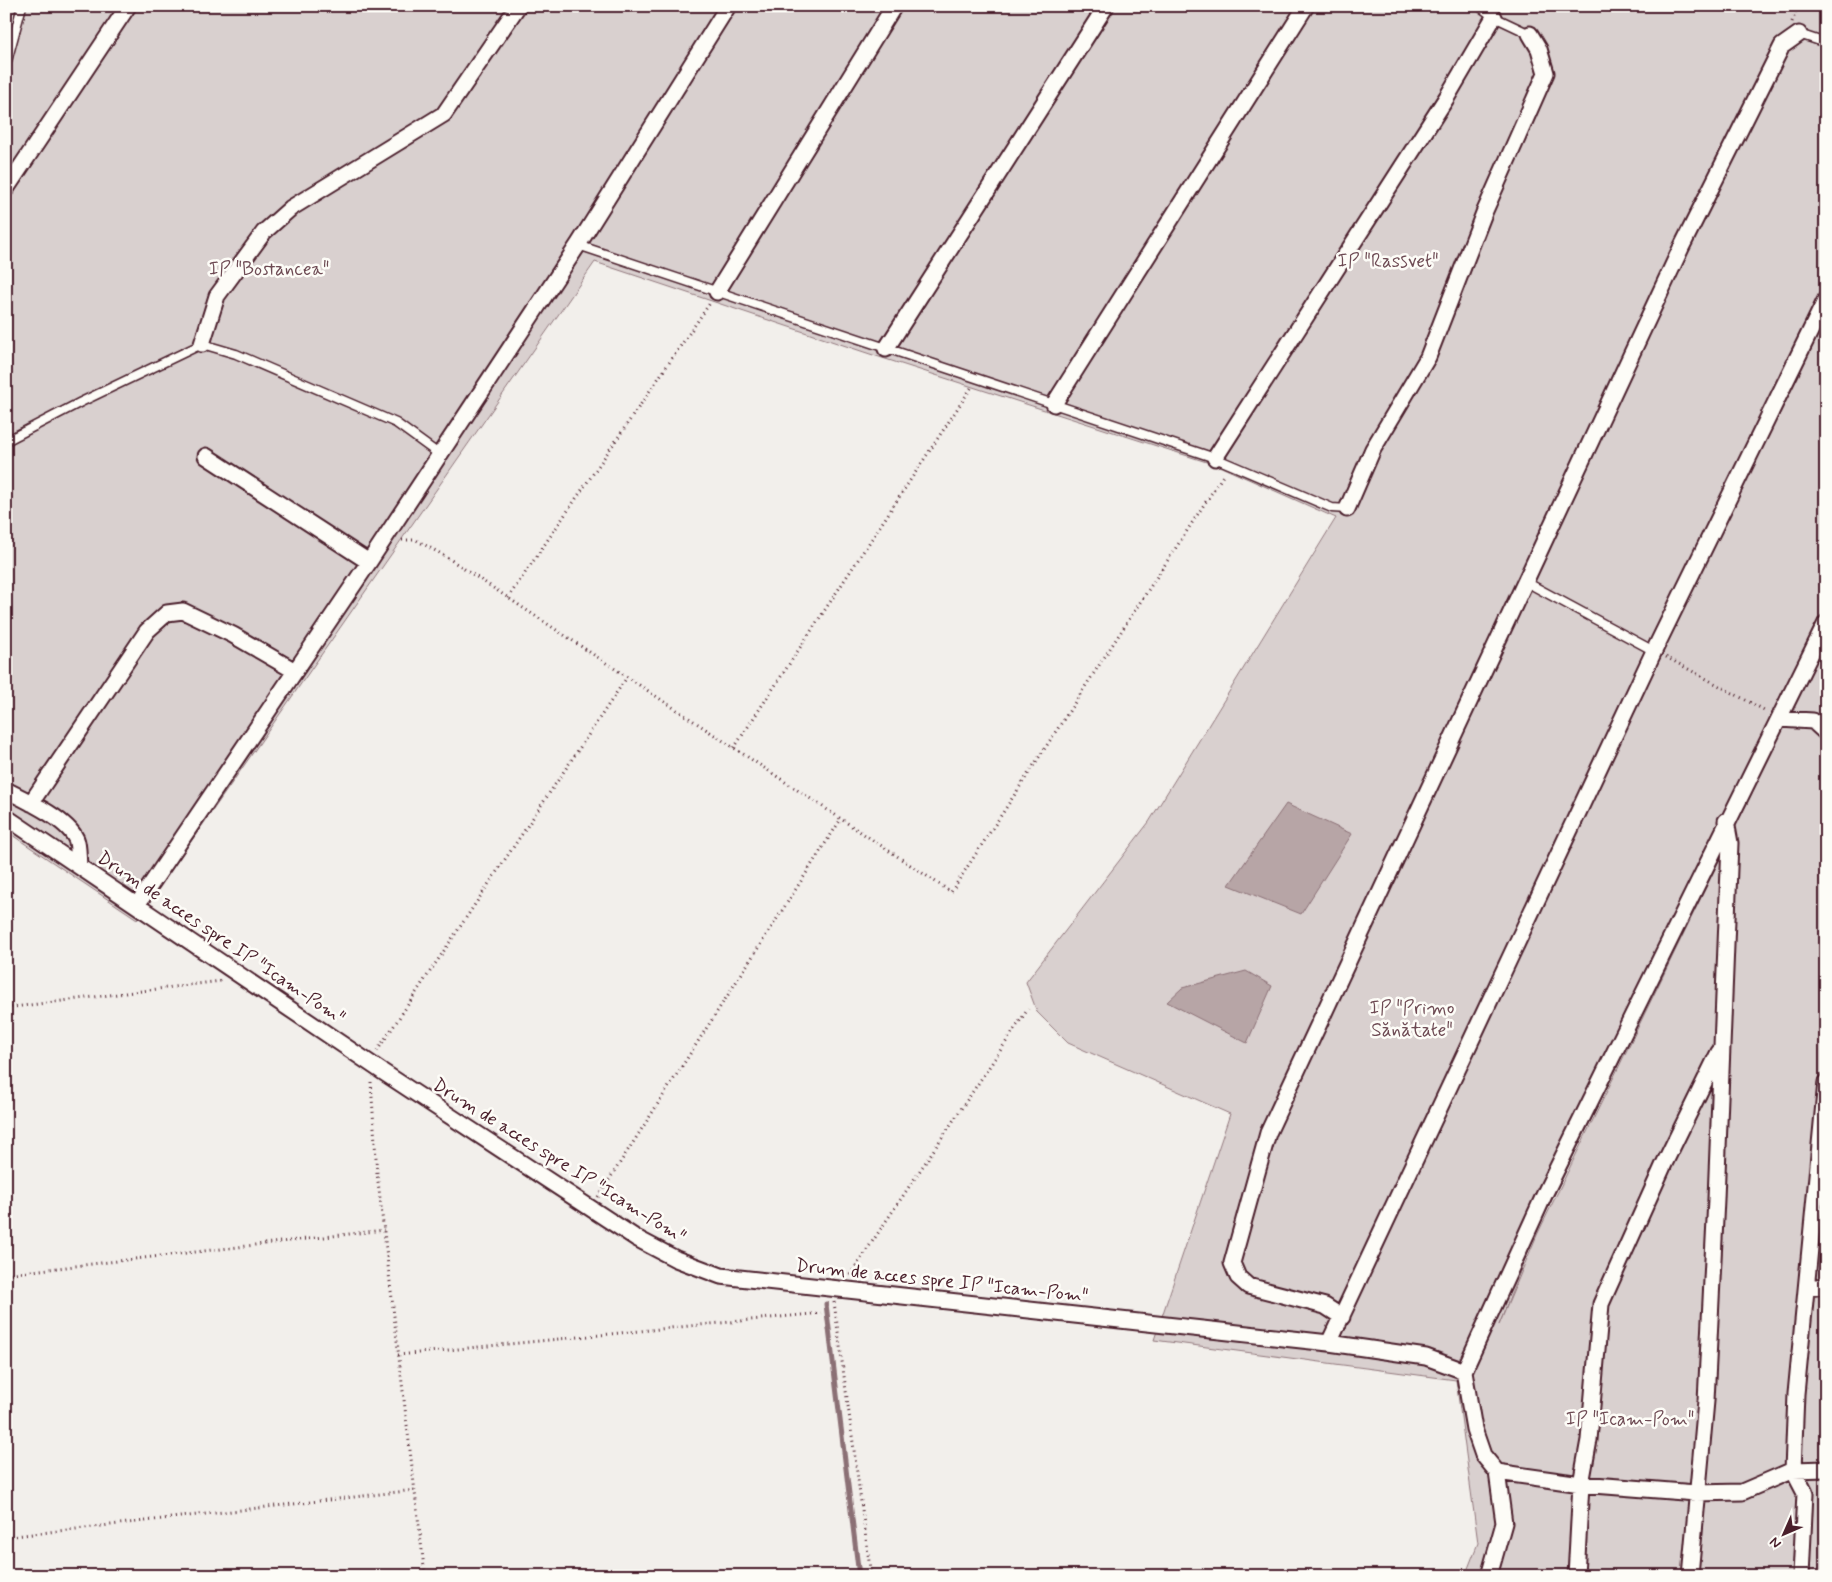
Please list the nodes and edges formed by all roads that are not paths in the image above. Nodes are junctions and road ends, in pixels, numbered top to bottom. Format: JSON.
{"nodes":[{"id":1,"x":22,"y":6,"type":"edge"},
{"id":2,"x":128,"y":6,"type":"edge"},
{"id":3,"x":518,"y":6,"type":"edge"},
{"id":4,"x":728,"y":6,"type":"edge"},
{"id":5,"x":894,"y":6,"type":"edge"},
{"id":6,"x":1106,"y":6,"type":"edge"},
{"id":7,"x":1306,"y":6,"type":"edge"},
{"id":8,"x":1479,"y":6,"type":"edge"},
{"id":9,"x":1494,"y":17,"type":"junction"},
{"id":10,"x":1530,"y":34,"type":"joint"},
{"id":11,"x":1800,"y":34,"type":"joint"},
{"id":12,"x":1826,"y":43,"type":"edge"},
{"id":13,"x":6,"y":65,"type":"edge"},
{"id":14,"x":6,"y":189,"type":"edge"},
{"id":15,"x":578,"y":245,"type":"junction"},
{"id":16,"x":717,"y":292,"type":"junction"},
{"id":17,"x":1826,"y":299,"type":"edge"},
{"id":18,"x":202,"y":344,"type":"junction"},
{"id":19,"x":886,"y":349,"type":"junction"},
{"id":20,"x":1054,"y":404,"type":"junction"},
{"id":21,"x":6,"y":441,"type":"edge"},
{"id":22,"x":440,"y":455,"type":"junction"},
{"id":23,"x":206,"y":456,"type":"dead end"},
{"id":24,"x":1216,"y":458,"type":"junction"},
{"id":25,"x":1347,"y":509,"type":"joint"},
{"id":26,"x":369,"y":562,"type":"junction"},
{"id":27,"x":1526,"y":582,"type":"junction"},
{"id":28,"x":1826,"y":623,"type":"edge"},
{"id":29,"x":1654,"y":650,"type":"junction"},
{"id":30,"x":295,"y":671,"type":"junction"},
{"id":31,"x":1819,"y":718,"type":"edge"},
{"id":32,"x":1779,"y":719,"type":"junction"},
{"id":33,"x":1826,"y":733,"type":"edge"},
{"id":34,"x":6,"y":790,"type":"edge"},
{"id":35,"x":32,"y":803,"type":"junction"},
{"id":36,"x":6,"y":817,"type":"edge"},
{"id":37,"x":1726,"y":821,"type":"junction"},
{"id":38,"x":79,"y":866,"type":"junction"},
{"id":39,"x":137,"y":905,"type":"junction"},
{"id":40,"x":1721,"y":1046,"type":"junction"},
{"id":41,"x":1826,"y":1082,"type":"edge"},
{"id":42,"x":1823,"y":1138,"type":"edge"},
{"id":43,"x":1826,"y":1286,"type":"edge"},
{"id":44,"x":1807,"y":1288,"type":"junction"},
{"id":45,"x":1342,"y":1317,"type":"junction"},
{"id":46,"x":1329,"y":1343,"type":"junction"},
{"id":47,"x":1464,"y":1372,"type":"junction"},
{"id":48,"x":1826,"y":1469,"type":"edge"},
{"id":49,"x":1793,"y":1470,"type":"junction"},
{"id":50,"x":1496,"y":1472,"type":"junction"},
{"id":51,"x":1581,"y":1484,"type":"junction"},
{"id":52,"x":1696,"y":1493,"type":"junction"},
{"id":53,"x":1489,"y":1576,"type":"edge"},
{"id":54,"x":1576,"y":1576,"type":"edge"},
{"id":55,"x":1690,"y":1576,"type":"edge"},
{"id":56,"x":1801,"y":1576,"type":"edge"}],
"edges":[{"from":1,"to":13,"type":"lane"},
{"from":2,"to":14,"type":"street"},
{"from":3,"to":18,"type":"street"},
{"from":4,"to":15,"type":"street"},
{"from":5,"to":16,"type":"street"},
{"from":6,"to":19,"type":"street"},
{"from":7,"to":20,"type":"street"},
{"from":8,"to":9,"type":"lane"},
{"from":9,"to":10,"type":"lane"},
{"from":9,"to":24,"type":"street"},
{"from":10,"to":25,"type":"street"},
{"from":11,"to":12,"type":"lane"},
{"from":11,"to":27,"type":"street"},
{"from":15,"to":16,"type":"lane"},
{"from":15,"to":22,"type":"street"},
{"from":16,"to":19,"type":"lane"},
{"from":17,"to":29,"type":"street"},
{"from":18,"to":21,"type":"lane"},
{"from":18,"to":22,"type":"lane"},
{"from":19,"to":20,"type":"lane"},
{"from":20,"to":24,"type":"lane"},
{"from":22,"to":26,"type":"street"},
{"from":23,"to":26,"type":"street"},
{"from":24,"to":25,"type":"lane"},
{"from":26,"to":30,"type":"street"},
{"from":27,"to":29,"type":"lane"},
{"from":27,"to":45,"type":"street"},
{"from":28,"to":32,"type":"street"},
{"from":29,"to":45,"type":"street"},
{"from":30,"to":35,"type":"street"},
{"from":30,"to":39,"type":"street"},
{"from":31,"to":32,"type":"street"},
{"from":31,"to":33,"type":"street"},
{"from":32,"to":37,"type":"street"},
{"from":34,"to":35,"type":"street"},
{"from":35,"to":38,"type":"street"},
{"from":36,"to":38,"type":"street","name":"Drum de acces spre IP \"Icam-Pom\""},
{"from":37,"to":40,"type":"street"},
{"from":37,"to":47,"type":"street"},
{"from":38,"to":39,"type":"street","name":"Drum de acces spre IP \"Icam-Pom\""},
{"from":39,"to":46,"type":"street","name":"Drum de acces spre IP \"Icam-Pom\""},
{"from":40,"to":51,"type":"street"},
{"from":40,"to":52,"type":"street"},
{"from":41,"to":42,"type":"street"},
{"from":42,"to":44,"type":"street"},
{"from":43,"to":44,"type":"street"},
{"from":44,"to":49,"type":"street"},
{"from":45,"to":46,"type":"street"},
{"from":46,"to":47,"type":"street","name":"Drum de acces spre IP \"Icam-Pom\""},
{"from":47,"to":50,"type":"street"},
{"from":48,"to":49,"type":"street"},
{"from":49,"to":52,"type":"street"},
{"from":49,"to":56,"type":"street"},
{"from":50,"to":51,"type":"street"},
{"from":50,"to":53,"type":"street"},
{"from":51,"to":52,"type":"street"},
{"from":51,"to":54,"type":"street"},
{"from":52,"to":55,"type":"street"}]}
